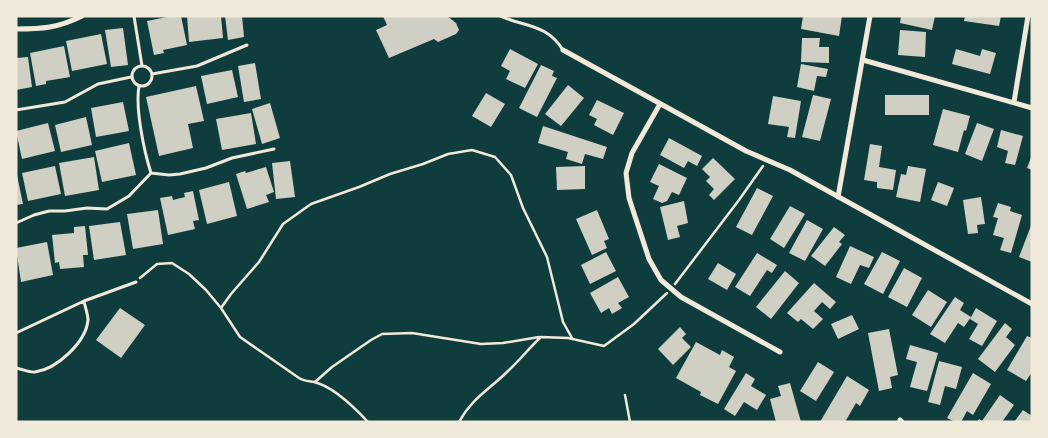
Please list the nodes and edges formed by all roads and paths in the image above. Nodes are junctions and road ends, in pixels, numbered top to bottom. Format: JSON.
{"nodes":[{"id":1,"x":82,"y":16,"type":"edge"},
{"id":2,"x":134,"y":16,"type":"edge"},
{"id":3,"x":500,"y":16,"type":"edge"},
{"id":4,"x":870,"y":16,"type":"edge"},
{"id":5,"x":1028,"y":16,"type":"edge"},
{"id":6,"x":16,"y":29,"type":"edge"},
{"id":7,"x":247,"y":45,"type":"dead end"},
{"id":8,"x":563,"y":50,"type":"joint"},
{"id":9,"x":864,"y":60,"type":"junction"},
{"id":10,"x":142,"y":66,"type":"junction"},
{"id":11,"x":152,"y":74,"type":"junction"},
{"id":12,"x":131,"y":77,"type":"junction"},
{"id":13,"x":139,"y":86,"type":"junction"},
{"id":14,"x":1014,"y":102,"type":"junction"},
{"id":15,"x":660,"y":104,"type":"junction"},
{"id":16,"x":1032,"y":108,"type":"edge"},
{"id":17,"x":16,"y":110,"type":"edge"},
{"id":18,"x":274,"y":149,"type":"dead end"},
{"id":19,"x":766,"y":160,"type":"junction"},
{"id":20,"x":152,"y":173,"type":"junction"},
{"id":21,"x":838,"y":197,"type":"junction"},
{"id":22,"x":16,"y":223,"type":"edge"},
{"id":23,"x":136,"y":282,"type":"joint"},
{"id":24,"x":670,"y":290,"type":"junction"},
{"id":25,"x":84,"y":301,"type":"junction"},
{"id":26,"x":1032,"y":304,"type":"edge"},
{"id":27,"x":221,"y":308,"type":"junction"},
{"id":28,"x":16,"y":332,"type":"edge"},
{"id":29,"x":541,"y":337,"type":"junction"},
{"id":30,"x":572,"y":338,"type":"junction"},
{"id":31,"x":780,"y":352,"type":"dead end"},
{"id":32,"x":16,"y":368,"type":"edge"},
{"id":33,"x":315,"y":382,"type":"junction"},
{"id":34,"x":625,"y":395,"type":"dead end"},
{"id":35,"x":368,"y":422,"type":"edge"},
{"id":36,"x":459,"y":422,"type":"edge"},
{"id":37,"x":630,"y":422,"type":"edge"}],
"edges":[{"from":1,"to":6,"type":"street"},
{"from":2,"to":10,"type":"lane"},
{"from":3,"to":8,"type":"lane"},
{"from":4,"to":9,"type":"street"},
{"from":5,"to":14,"type":"street"},
{"from":7,"to":11,"type":"lane"},
{"from":8,"to":15,"type":"street"},
{"from":9,"to":14,"type":"street"},
{"from":9,"to":21,"type":"street"},
{"from":10,"to":11,"type":"lane"},
{"from":10,"to":12,"type":"lane"},
{"from":11,"to":13,"type":"lane"},
{"from":12,"to":13,"type":"lane"},
{"from":12,"to":17,"type":"lane"},
{"from":13,"to":20,"type":"lane"},
{"from":14,"to":16,"type":"street"},
{"from":15,"to":19,"type":"street"},
{"from":15,"to":24,"type":"street"},
{"from":18,"to":20,"type":"lane"},
{"from":19,"to":21,"type":"street"},
{"from":19,"to":24,"type":"path"},
{"from":20,"to":22,"type":"lane"},
{"from":21,"to":26,"type":"street"},
{"from":23,"to":25,"type":"lane"},
{"from":23,"to":27,"type":"path"},
{"from":24,"to":30,"type":"path"},
{"from":24,"to":31,"type":"street"},
{"from":25,"to":28,"type":"lane"},
{"from":25,"to":32,"type":"lane"},
{"from":27,"to":30,"type":"path"},
{"from":27,"to":33,"type":"path"},
{"from":29,"to":30,"type":"path"},
{"from":29,"to":33,"type":"path"},
{"from":29,"to":36,"type":"path"},
{"from":33,"to":35,"type":"path"},
{"from":34,"to":37,"type":"path"}]}
